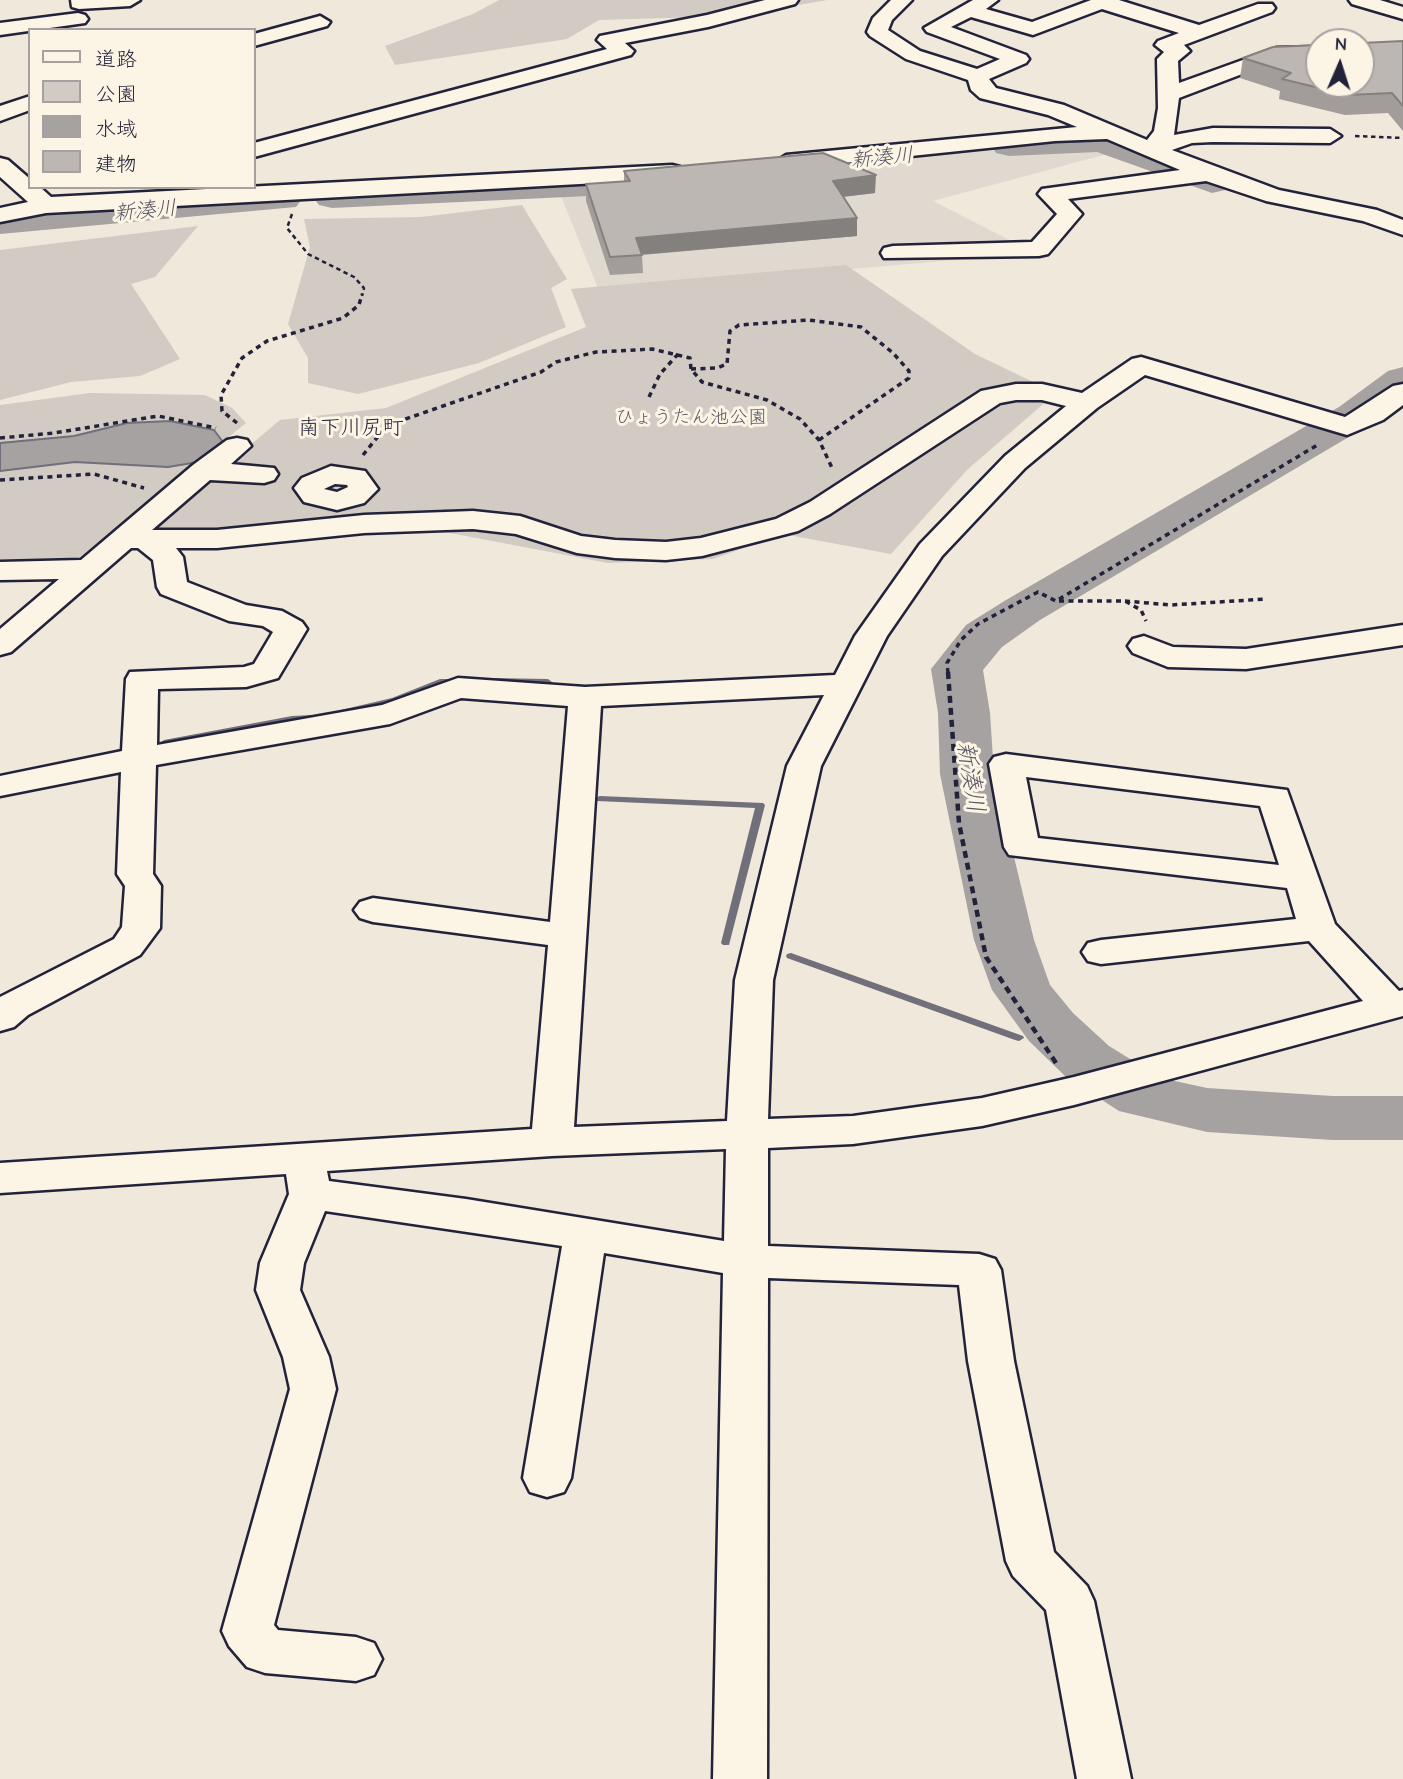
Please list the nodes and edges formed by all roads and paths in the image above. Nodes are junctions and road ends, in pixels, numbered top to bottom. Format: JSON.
{"nodes":[{"id":1,"x":130,"y":0,"type":"edge"},
{"id":2,"x":788,"y":0,"type":"edge"},
{"id":3,"x":902,"y":0,"type":"edge"},
{"id":4,"x":988,"y":0,"type":"edge"},
{"id":5,"x":1237,"y":0,"type":"edge"},
{"id":6,"x":1359,"y":0,"type":"edge"},
{"id":7,"x":1106,"y":1,"type":"edge"},
{"id":8,"x":969,"y":10,"type":"junction"},
{"id":9,"x":78,"y":13,"type":"edge"},
{"id":10,"x":1403,"y":13,"type":"edge"},
{"id":11,"x":320,"y":22,"type":"dead end"},
{"id":12,"x":0,"y":29,"type":"edge"},
{"id":13,"x":1199,"y":32,"type":"junction"},
{"id":14,"x":256,"y":39,"type":"edge"},
{"id":15,"x":1305,"y":53,"type":"edge"},
{"id":16,"x":978,"y":76,"type":"junction"},
{"id":17,"x":1168,"y":94,"type":"junction"},
{"id":18,"x":28,"y":103,"type":"edge"},
{"id":19,"x":2,"y":111,"type":"edge"},
{"id":20,"x":1105,"y":133,"type":"junction"},
{"id":21,"x":1329,"y":136,"type":"joint"},
{"id":22,"x":1403,"y":138,"type":"edge"},
{"id":23,"x":256,"y":149,"type":"edge"},
{"id":24,"x":1151,"y":150,"type":"junction"},
{"id":25,"x":764,"y":164,"type":"edge"},
{"id":26,"x":0,"y":165,"type":"edge"},
{"id":27,"x":699,"y":170,"type":"edge"},
{"id":28,"x":1199,"y":175,"type":"junction"},
{"id":29,"x":110,"y":189,"type":"edge"},
{"id":30,"x":298,"y":193,"type":"junction"},
{"id":31,"x":47,"y":206,"type":"junction"},
{"id":32,"x":0,"y":215,"type":"edge"},
{"id":33,"x":1403,"y":228,"type":"edge"},
{"id":34,"x":893,"y":253,"type":"dead end"},
{"id":35,"x":678,"y":353,"type":"junction"},
{"id":36,"x":1141,"y":365,"type":"joint"},
{"id":37,"x":691,"y":369,"type":"junction"},
{"id":38,"x":1403,"y":392,"type":"edge"},
{"id":39,"x":649,"y":397,"type":"dead end"},
{"id":40,"x":1087,"y":402,"type":"junction"},
{"id":41,"x":1341,"y":426,"type":"junction"},
{"id":42,"x":0,"y":438,"type":"edge"},
{"id":43,"x":819,"y":440,"type":"junction"},
{"id":44,"x":237,"y":446,"type":"junction"},
{"id":45,"x":203,"y":471,"type":"junction"},
{"id":46,"x":264,"y":474,"type":"dead end"},
{"id":47,"x":348,"y":475,"type":"dead end"},
{"id":48,"x":0,"y":480,"type":"edge"},
{"id":49,"x":843,"y":494,"type":"junction"},
{"id":50,"x":173,"y":497,"type":"junction"},
{"id":51,"x":135,"y":540,"type":"junction"},
{"id":52,"x":88,"y":569,"type":"junction"},
{"id":53,"x":0,"y":571,"type":"edge"},
{"id":54,"x":1040,"y":593,"type":"dead end"},
{"id":55,"x":1266,"y":599,"type":"dead end"},
{"id":56,"x":1055,"y":601,"type":"junction"},
{"id":57,"x":1125,"y":601,"type":"junction"},
{"id":58,"x":1403,"y":635,"type":"edge"},
{"id":59,"x":0,"y":645,"type":"edge"},
{"id":60,"x":1144,"y":646,"type":"joint"},
{"id":61,"x":845,"y":684,"type":"junction"},
{"id":62,"x":585,"y":697,"type":"junction"},
{"id":63,"x":139,"y":758,"type":"junction"},
{"id":64,"x":0,"y":786,"type":"edge"},
{"id":65,"x":1301,"y":879,"type":"junction"},
{"id":66,"x":373,"y":910,"type":"dead end"},
{"id":67,"x":1318,"y":928,"type":"junction"},
{"id":68,"x":568,"y":936,"type":"junction"},
{"id":69,"x":1101,"y":951,"type":"dead end"},
{"id":70,"x":1397,"y":1005,"type":"edge"},
{"id":71,"x":0,"y":1018,"type":"edge"},
{"id":72,"x":747,"y":1136,"type":"junction"},
{"id":73,"x":552,"y":1142,"type":"junction"},
{"id":74,"x":307,"y":1175,"type":"junction"},
{"id":75,"x":0,"y":1178,"type":"edge"},
{"id":76,"x":585,"y":1236,"type":"junction"},
{"id":77,"x":748,"y":1261,"type":"junction"},
{"id":78,"x":547,"y":1478,"type":"dead end"},
{"id":79,"x":356,"y":1659,"type":"dead end"},
{"id":80,"x":740,"y":1779,"type":"edge"},
{"id":81,"x":1104,"y":1779,"type":"edge"}],
"edges":[{"from":1,"to":9,"type":"street"},
{"from":2,"to":23,"type":"street"},
{"from":3,"to":16,"type":"street"},
{"from":4,"to":8,"type":"street"},
{"from":5,"to":13,"type":"street"},
{"from":6,"to":10,"type":"street"},
{"from":7,"to":8,"type":"street"},
{"from":7,"to":13,"type":"street"},
{"from":8,"to":16,"type":"street"},
{"from":9,"to":12,"type":"street"},
{"from":11,"to":14,"type":"street"},
{"from":13,"to":17,"type":"street"},
{"from":15,"to":17,"type":"street"},
{"from":16,"to":20,"type":"street"},
{"from":17,"to":24,"type":"street"},
{"from":18,"to":19,"type":"street"},
{"from":20,"to":24,"type":"street"},
{"from":20,"to":25,"type":"street"},
{"from":21,"to":22,"type":"path"},
{"from":21,"to":24,"type":"street"},
{"from":24,"to":28,"type":"street"},
{"from":26,"to":31,"type":"street"},
{"from":27,"to":30,"type":"street"},
{"from":28,"to":33,"type":"street"},
{"from":28,"to":34,"type":"street"},
{"from":29,"to":31,"type":"street"},
{"from":30,"to":31,"type":"street"},
{"from":30,"to":44,"type":"path"},
{"from":31,"to":32,"type":"street"},
{"from":35,"to":37,"type":"path"},
{"from":35,"to":39,"type":"path"},
{"from":35,"to":47,"type":"path"},
{"from":36,"to":40,"type":"street"},
{"from":36,"to":41,"type":"street"},
{"from":37,"to":43,"type":"path"},
{"from":37,"to":43,"type":"path"},
{"from":38,"to":41,"type":"street"},
{"from":40,"to":49,"type":"street"},
{"from":40,"to":61,"type":"street"},
{"from":41,"to":56,"type":"path"},
{"from":42,"to":44,"type":"path"},
{"from":43,"to":49,"type":"path"},
{"from":44,"to":45,"type":"street"},
{"from":45,"to":46,"type":"street"},
{"from":45,"to":50,"type":"street"},
{"from":48,"to":50,"type":"path"},
{"from":49,"to":51,"type":"street"},
{"from":50,"to":51,"type":"street"},
{"from":51,"to":52,"type":"street"},
{"from":51,"to":63,"type":"street"},
{"from":52,"to":53,"type":"street"},
{"from":52,"to":59,"type":"street"},
{"from":54,"to":56,"type":"path"},
{"from":55,"to":57,"type":"path"},
{"from":56,"to":57,"type":"path"},
{"from":57,"to":60,"type":"path"},
{"from":58,"to":60,"type":"street"},
{"from":61,"to":62,"type":"street"},
{"from":61,"to":72,"type":"street"},
{"from":62,"to":63,"type":"street"},
{"from":62,"to":68,"type":"street"},
{"from":63,"to":64,"type":"street"},
{"from":63,"to":71,"type":"street"},
{"from":65,"to":65,"type":"street"},
{"from":65,"to":67,"type":"street"},
{"from":66,"to":68,"type":"street"},
{"from":67,"to":69,"type":"street"},
{"from":67,"to":70,"type":"street"},
{"from":68,"to":73,"type":"street"},
{"from":70,"to":72,"type":"street"},
{"from":72,"to":73,"type":"street"},
{"from":72,"to":77,"type":"street"},
{"from":73,"to":74,"type":"street"},
{"from":74,"to":75,"type":"street"},
{"from":74,"to":76,"type":"street"},
{"from":74,"to":79,"type":"street"},
{"from":76,"to":77,"type":"street"},
{"from":76,"to":78,"type":"street"},
{"from":77,"to":80,"type":"street"},
{"from":77,"to":81,"type":"street"}]}
